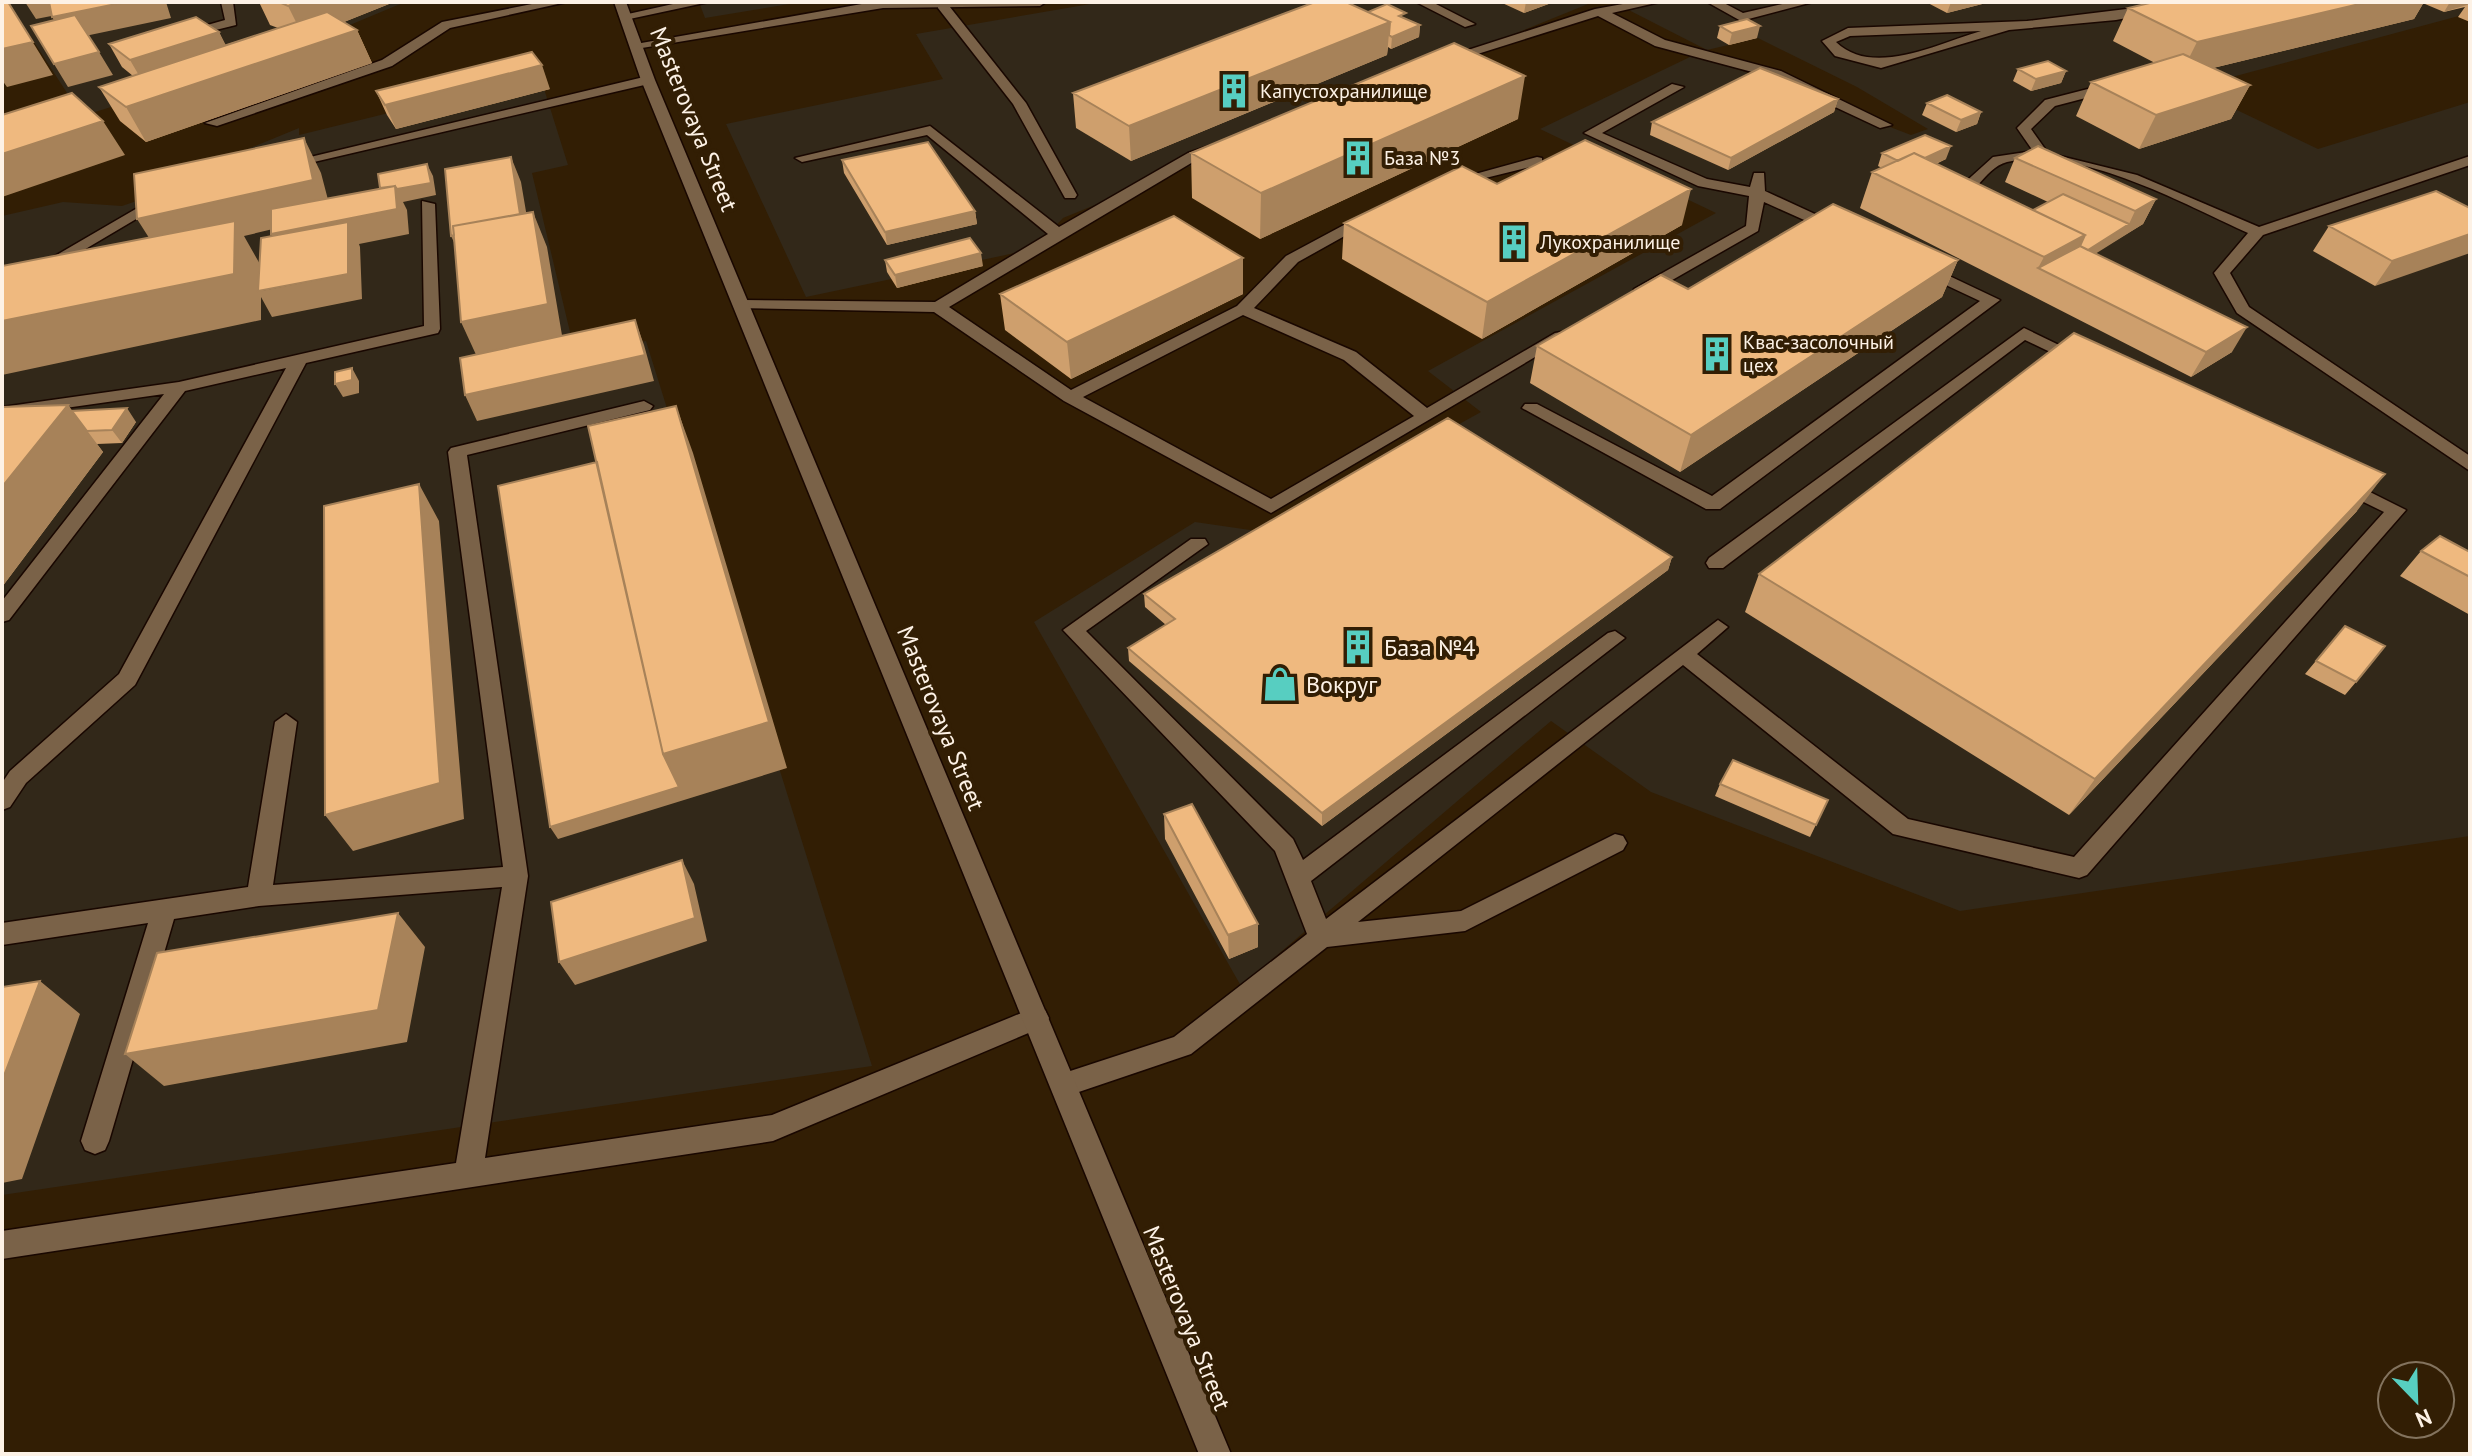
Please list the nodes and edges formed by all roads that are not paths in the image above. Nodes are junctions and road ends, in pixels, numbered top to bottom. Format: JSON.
{"nodes":[{"id":1,"x":227,"y":2,"type":"edge"},
{"id":2,"x":561,"y":2,"type":"edge"},
{"id":3,"x":703,"y":2,"type":"edge"},
{"id":4,"x":1040,"y":2,"type":"edge"},
{"id":5,"x":1422,"y":2,"type":"edge"},
{"id":6,"x":1654,"y":2,"type":"edge"},
{"id":7,"x":1713,"y":2,"type":"edge"},
{"id":8,"x":1807,"y":2,"type":"edge"},
{"id":9,"x":2205,"y":2,"type":"edge"},
{"id":10,"x":942,"y":5,"type":"junction"},
{"id":11,"x":622,"y":9,"type":"edge"},
{"id":12,"x":1599,"y":12,"type":"junction"},
{"id":13,"x":1469,"y":24,"type":"dead end"},
{"id":14,"x":2003,"y":29,"type":"junction"},
{"id":15,"x":163,"y":42,"type":"edge"},
{"id":16,"x":636,"y":45,"type":"junction"},
{"id":17,"x":1430,"y":66,"type":"edge"},
{"id":18,"x":648,"y":80,"type":"junction"},
{"id":19,"x":2126,"y":84,"type":"edge"},
{"id":20,"x":1677,"y":87,"type":"dead end"},
{"id":21,"x":212,"y":123,"type":"dead end"},
{"id":22,"x":1885,"y":125,"type":"dead end"},
{"id":23,"x":1237,"y":139,"type":"edge"},
{"id":24,"x":2042,"y":154,"type":"junction"},
{"id":25,"x":802,"y":158,"type":"dead end"},
{"id":26,"x":2470,"y":160,"type":"edge"},
{"id":27,"x":1537,"y":161,"type":"edge"},
{"id":28,"x":269,"y":169,"type":"edge"},
{"id":29,"x":1758,"y":184,"type":"junction"},
{"id":30,"x":1430,"y":188,"type":"edge"},
{"id":31,"x":178,"y":190,"type":"edge"},
{"id":32,"x":1070,"y":195,"type":"dead end"},
{"id":33,"x":427,"y":204,"type":"dead end"},
{"id":34,"x":1387,"y":207,"type":"edge"},
{"id":35,"x":2000,"y":212,"type":"edge"},
{"id":36,"x":2258,"y":232,"type":"junction"},
{"id":37,"x":1058,"y":234,"type":"junction"},
{"id":38,"x":1854,"y":237,"type":"edge"},
{"id":39,"x":1909,"y":262,"type":"edge"},
{"id":40,"x":36,"y":272,"type":"edge"},
{"id":41,"x":1630,"y":298,"type":"edge"},
{"id":42,"x":743,"y":305,"type":"junction"},
{"id":43,"x":938,"y":307,"type":"junction"},
{"id":44,"x":1243,"y":309,"type":"junction"},
{"id":45,"x":1575,"y":329,"type":"edge"},
{"id":46,"x":298,"y":362,"type":"junction"},
{"id":47,"x":2095,"y":367,"type":"edge"},
{"id":48,"x":179,"y":387,"type":"junction"},
{"id":49,"x":1070,"y":397,"type":"junction"},
{"id":50,"x":644,"y":406,"type":"dead end"},
{"id":51,"x":1531,"y":408,"type":"dead end"},
{"id":52,"x":2,"y":412,"type":"edge"},
{"id":53,"x":1424,"y":415,"type":"junction"},
{"id":54,"x":2470,"y":465,"type":"edge"},
{"id":55,"x":2324,"y":476,"type":"edge"},
{"id":56,"x":1198,"y":544,"type":"dead end"},
{"id":57,"x":1716,"y":563,"type":"dead end"},
{"id":58,"x":2,"y":615,"type":"edge"},
{"id":59,"x":1718,"y":627,"type":"dead end"},
{"id":60,"x":1615,"y":638,"type":"dead end"},
{"id":61,"x":1683,"y":654,"type":"junction"},
{"id":62,"x":286,"y":722,"type":"dead end"},
{"id":63,"x":2,"y":801,"type":"edge"},
{"id":64,"x":1615,"y":843,"type":"dead end"},
{"id":65,"x":516,"y":876,"type":"junction"},
{"id":66,"x":1297,"y":878,"type":"junction"},
{"id":67,"x":259,"y":896,"type":"junction"},
{"id":68,"x":164,"y":910,"type":"junction"},
{"id":69,"x":2,"y":934,"type":"edge"},
{"id":70,"x":1321,"y":937,"type":"junction"},
{"id":71,"x":1036,"y":1018,"type":"junction"},
{"id":72,"x":1064,"y":1085,"type":"junction"},
{"id":73,"x":95,"y":1141,"type":"dead end"},
{"id":74,"x":468,"y":1175,"type":"junction"},
{"id":75,"x":2,"y":1245,"type":"edge"},
{"id":76,"x":1215,"y":1454,"type":"edge"}],
"edges":[{"from":1,"to":15,"type":"main road"},
{"from":2,"to":21,"type":"main road"},
{"from":3,"to":11,"type":"main road"},
{"from":4,"to":10,"type":"main road"},
{"from":5,"to":13,"type":"main road"},
{"from":6,"to":12,"type":"main road"},
{"from":7,"to":8,"type":"main road"},
{"from":9,"to":14,"type":"main road"},
{"from":10,"to":16,"type":"main road"},
{"from":10,"to":32,"type":"main road"},
{"from":11,"to":16,"type":"main road","name":"Masterovaya Street"},
{"from":12,"to":17,"type":"main road"},
{"from":12,"to":22,"type":"main road"},
{"from":14,"to":14,"type":"main road"},
{"from":16,"to":18,"type":"main road","name":"Masterovaya Street"},
{"from":18,"to":28,"type":"main road"},
{"from":18,"to":42,"type":"main road","name":"Masterovaya Street"},
{"from":19,"to":24,"type":"main road"},
{"from":20,"to":29,"type":"main road"},
{"from":23,"to":37,"type":"main road"},
{"from":24,"to":35,"type":"main road"},
{"from":24,"to":36,"type":"main road"},
{"from":25,"to":37,"type":"main road"},
{"from":26,"to":36,"type":"main road"},
{"from":27,"to":30,"type":"main road"},
{"from":29,"to":38,"type":"main road"},
{"from":29,"to":41,"type":"main road"},
{"from":31,"to":40,"type":"main road"},
{"from":33,"to":46,"type":"main road"},
{"from":34,"to":44,"type":"main road"},
{"from":36,"to":54,"type":"main road"},
{"from":37,"to":43,"type":"main road"},
{"from":39,"to":51,"type":"main road"},
{"from":42,"to":43,"type":"main road"},
{"from":42,"to":71,"type":"main road","name":"Masterovaya Street"},
{"from":43,"to":49,"type":"main road"},
{"from":44,"to":49,"type":"main road"},
{"from":44,"to":53,"type":"main road"},
{"from":45,"to":53,"type":"main road"},
{"from":46,"to":48,"type":"main road"},
{"from":46,"to":63,"type":"main road"},
{"from":47,"to":57,"type":"main road"},
{"from":48,"to":52,"type":"main road"},
{"from":48,"to":58,"type":"main road"},
{"from":49,"to":53,"type":"main road"},
{"from":50,"to":65,"type":"main road"},
{"from":55,"to":61,"type":"main road"},
{"from":56,"to":66,"type":"main road"},
{"from":59,"to":61,"type":"main road"},
{"from":60,"to":66,"type":"main road"},
{"from":61,"to":70,"type":"main road"},
{"from":62,"to":67,"type":"main road"},
{"from":64,"to":70,"type":"main road"},
{"from":65,"to":67,"type":"main road"},
{"from":65,"to":74,"type":"main road"},
{"from":66,"to":70,"type":"main road"},
{"from":67,"to":68,"type":"main road"},
{"from":68,"to":69,"type":"main road"},
{"from":68,"to":73,"type":"main road"},
{"from":70,"to":72,"type":"main road"},
{"from":71,"to":72,"type":"main road","name":"Masterovaya Street"},
{"from":71,"to":74,"type":"main road"},
{"from":72,"to":76,"type":"main road","name":"Masterovaya Street"},
{"from":74,"to":75,"type":"main road"}]}
